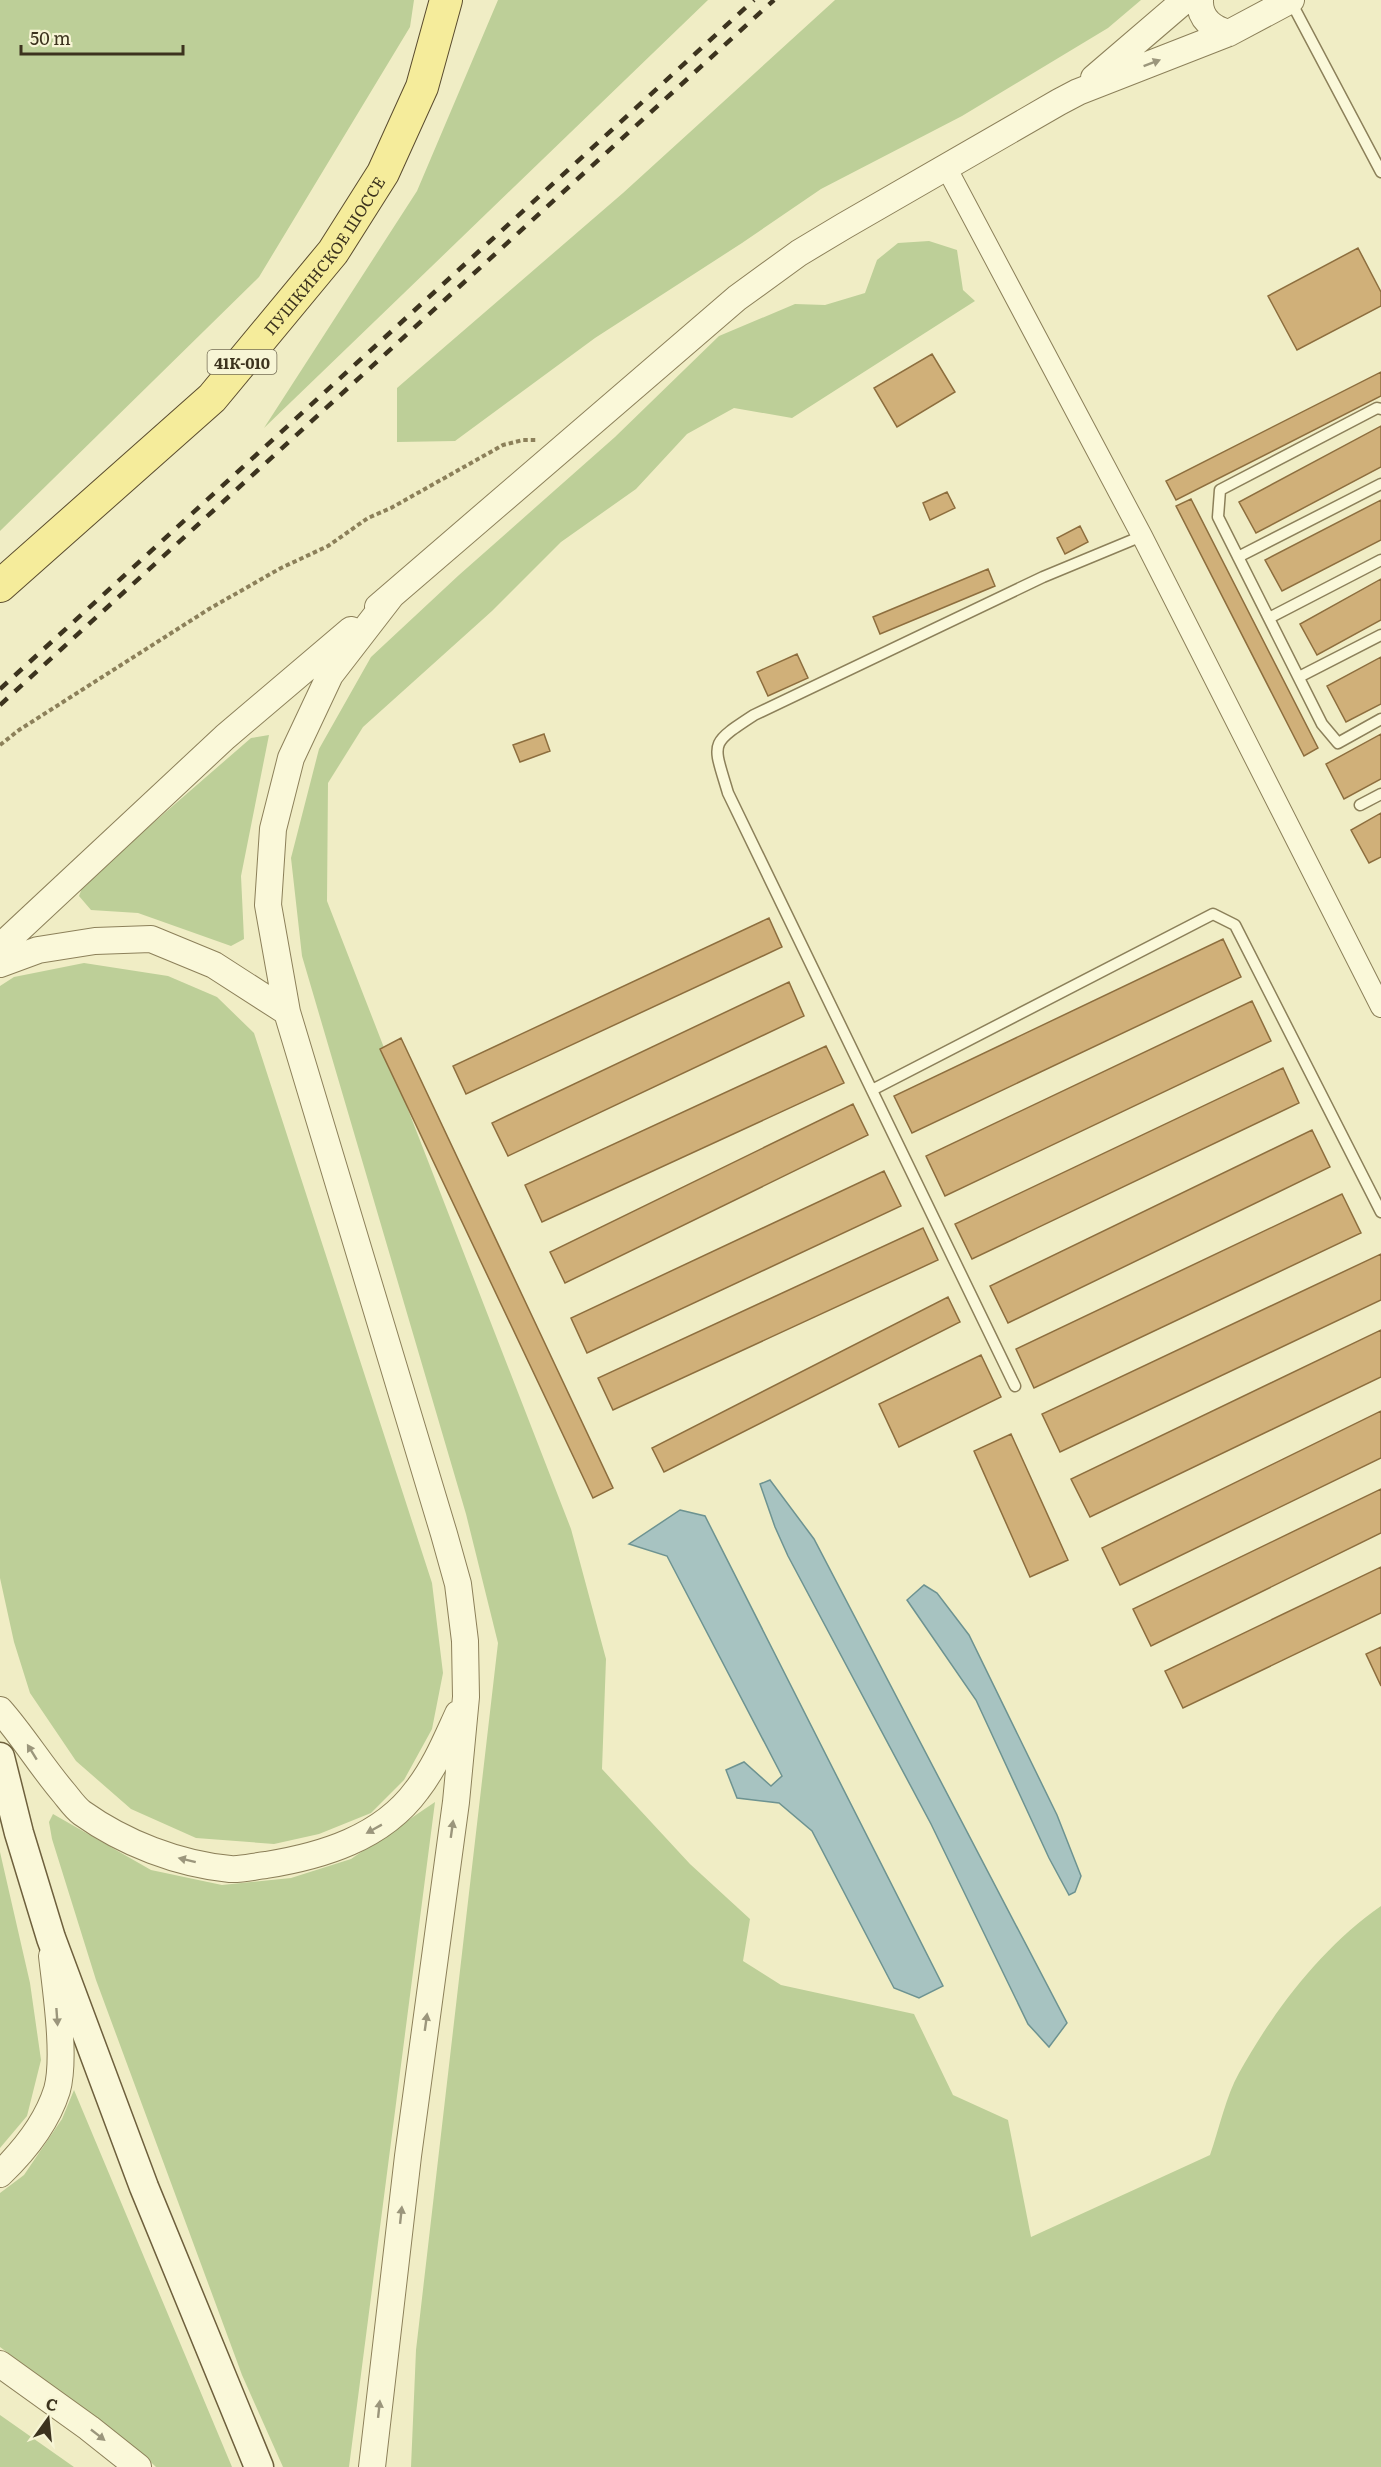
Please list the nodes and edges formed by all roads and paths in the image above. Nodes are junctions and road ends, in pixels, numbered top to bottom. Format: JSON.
{"nodes":[{"id":1,"x":446,"y":0,"type":"edge"},
{"id":2,"x":1185,"y":0,"type":"edge"},
{"id":3,"x":1200,"y":0,"type":"edge"},
{"id":4,"x":1290,"y":0,"type":"edge"},
{"id":5,"x":1229,"y":33,"type":"junction"},
{"id":6,"x":1078,"y":92,"type":"junction"},
{"id":7,"x":946,"y":167,"type":"junction"},
{"id":8,"x":1381,"y":172,"type":"edge"},
{"id":9,"x":1381,"y":409,"type":"edge"},
{"id":10,"x":570,"y":441,"type":"junction"},
{"id":11,"x":1381,"y":484,"type":"edge"},
{"id":12,"x":1142,"y":536,"type":"junction"},
{"id":13,"x":1238,"y":557,"type":"junction"},
{"id":14,"x":1381,"y":560,"type":"edge"},
{"id":15,"x":0,"y":586,"type":"edge"},
{"id":16,"x":391,"y":596,"type":"junction"},
{"id":17,"x":1269,"y":618,"type":"junction"},
{"id":18,"x":1381,"y":636,"type":"edge"},
{"id":19,"x":1299,"y":677,"type":"junction"},
{"id":20,"x":1381,"y":719,"type":"edge"},
{"id":21,"x":0,"y":745,"type":"edge"},
{"id":22,"x":1381,"y":794,"type":"edge"},
{"id":23,"x":1360,"y":805,"type":"dead end"},
{"id":24,"x":0,"y":947,"type":"edge"},
{"id":25,"x":0,"y":964,"type":"edge"},
{"id":26,"x":1381,"y":1007,"type":"edge"},
{"id":27,"x":287,"y":1012,"type":"junction"},
{"id":28,"x":872,"y":1090,"type":"junction"},
{"id":29,"x":1381,"y":1212,"type":"edge"},
{"id":30,"x":1015,"y":1386,"type":"dead end"},
{"id":31,"x":466,"y":1697,"type":"junction"},
{"id":32,"x":0,"y":1710,"type":"edge"},
{"id":33,"x":0,"y":1757,"type":"edge"},
{"id":34,"x":51,"y":1938,"type":"junction"},
{"id":35,"x":0,"y":2174,"type":"edge"},
{"id":36,"x":0,"y":2364,"type":"edge"},
{"id":37,"x":138,"y":2467,"type":"edge"},
{"id":38,"x":259,"y":2467,"type":"edge"},
{"id":39,"x":372,"y":2467,"type":"edge"}],
"edges":[{"from":1,"to":15,"type":"main road","name":"ПУШКИНСКОЕ ШОССЕ","number":"41К-010"},
{"from":2,"to":6,"type":"street"},
{"from":3,"to":5,"type":"street"},
{"from":4,"to":5,"type":"street"},
{"from":4,"to":8,"type":"lane"},
{"from":6,"to":5,"type":"street","one_way":true},
{"from":6,"to":7,"type":"street"},
{"from":7,"to":10,"type":"street"},
{"from":7,"to":12,"type":"street"},
{"from":9,"to":13,"type":"lane"},
{"from":10,"to":16,"type":"street"},
{"from":10,"to":21,"type":"path"},
{"from":11,"to":13,"type":"lane"},
{"from":12,"to":26,"type":"street"},
{"from":12,"to":28,"type":"lane"},
{"from":13,"to":17,"type":"lane"},
{"from":14,"to":17,"type":"lane"},
{"from":16,"to":24,"type":"street"},
{"from":16,"to":27,"type":"street"},
{"from":17,"to":19,"type":"lane"},
{"from":18,"to":19,"type":"lane"},
{"from":19,"to":20,"type":"lane"},
{"from":22,"to":23,"type":"lane"},
{"from":25,"to":27,"type":"street"},
{"from":27,"to":31,"type":"street"},
{"from":28,"to":29,"type":"lane"},
{"from":28,"to":30,"type":"lane"},
{"from":31,"to":32,"type":"street","one_way":true},
{"from":39,"to":31,"type":"street","one_way":true},
{"from":33,"to":34,"type":"main road"},
{"from":34,"to":35,"type":"street","one_way":true},
{"from":34,"to":38,"type":"main road"},
{"from":36,"to":37,"type":"street","one_way":true}]}
